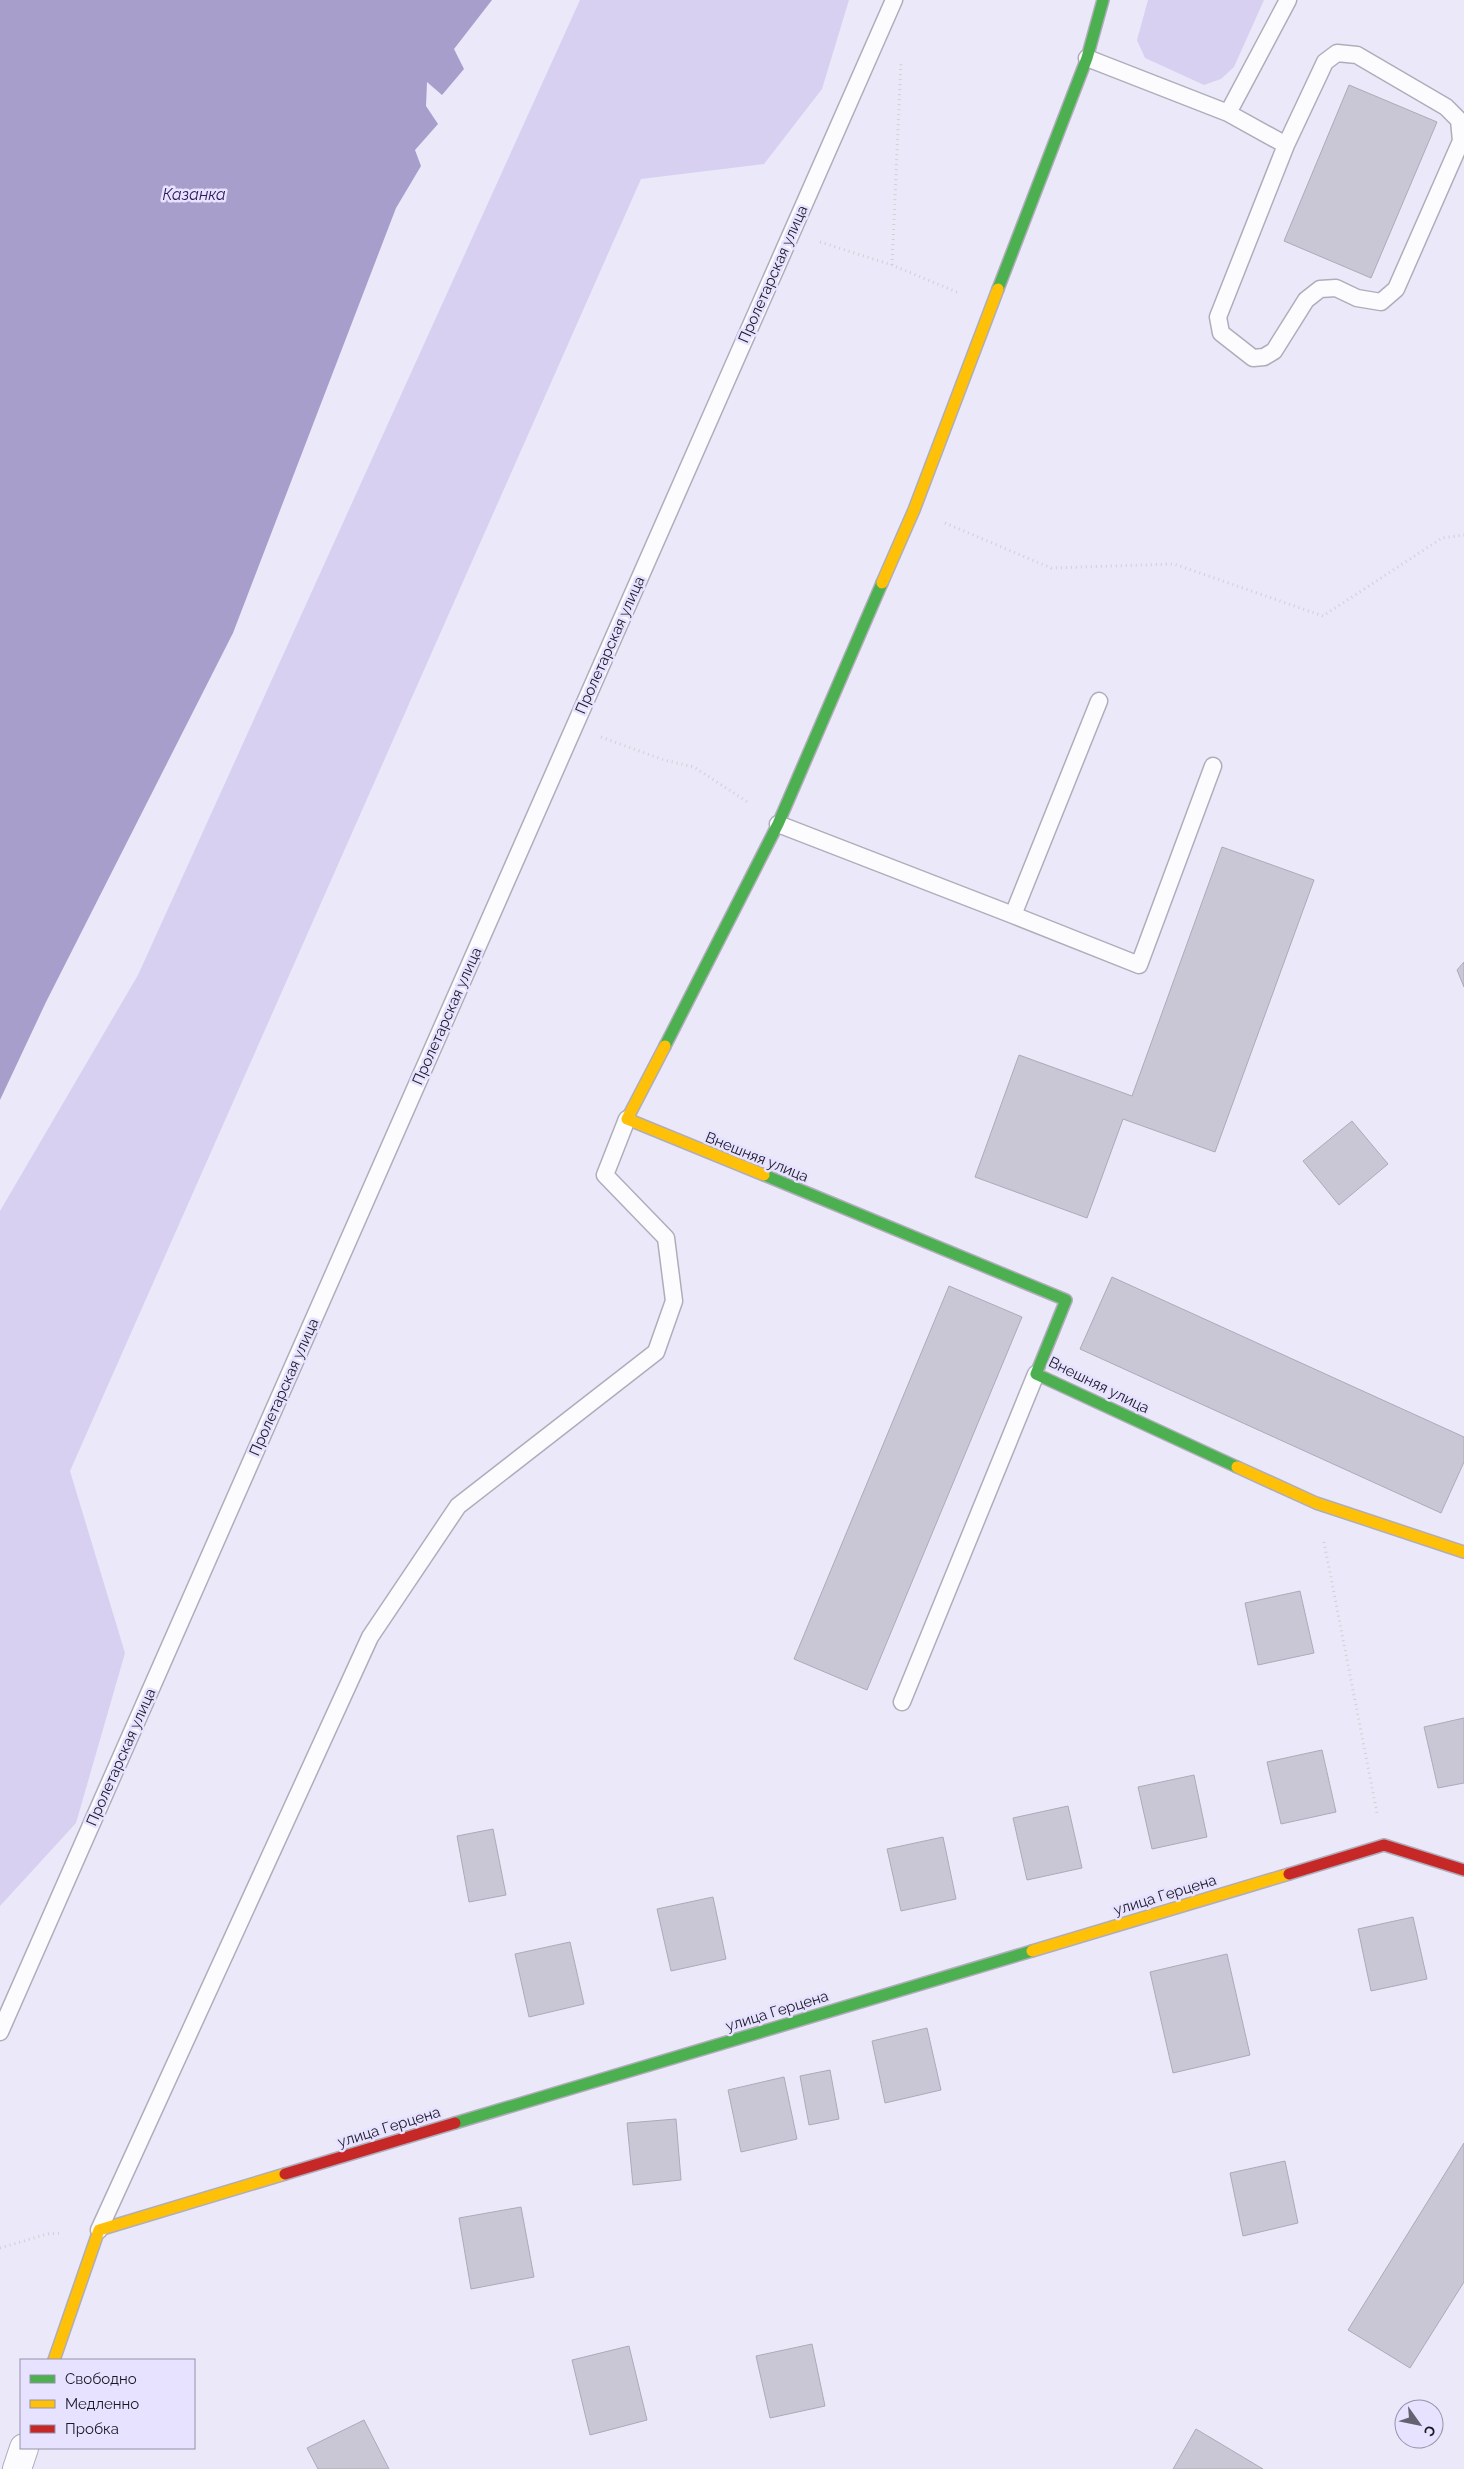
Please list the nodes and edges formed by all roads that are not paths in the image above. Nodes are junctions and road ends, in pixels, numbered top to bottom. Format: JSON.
{"nodes":[{"id":1,"x":894,"y":0,"type":"edge"},
{"id":2,"x":1103,"y":0,"type":"edge"},
{"id":3,"x":1288,"y":0,"type":"edge"},
{"id":4,"x":1087,"y":58,"type":"junction"},
{"id":5,"x":1228,"y":113,"type":"junction"},
{"id":6,"x":1286,"y":145,"type":"junction"},
{"id":7,"x":1099,"y":701,"type":"dead end"},
{"id":8,"x":1213,"y":766,"type":"dead end"},
{"id":9,"x":778,"y":824,"type":"junction"},
{"id":10,"x":1013,"y":915,"type":"junction"},
{"id":11,"x":627,"y":1119,"type":"junction"},
{"id":12,"x":1036,"y":1374,"type":"junction"},
{"id":13,"x":1464,"y":1552,"type":"edge"},
{"id":14,"x":902,"y":1702,"type":"dead end"},
{"id":15,"x":1464,"y":1870,"type":"edge"},
{"id":16,"x":0,"y":2032,"type":"edge"},
{"id":17,"x":99,"y":2230,"type":"junction"},
{"id":18,"x":54,"y":2359,"type":"edge"},
{"id":19,"x":24,"y":2449,"type":"edge"},
{"id":20,"x":16,"y":2469,"type":"edge"}],
"edges":[{"from":1,"to":16,"type":"lane","name":"Пролетарская улица"},
{"from":2,"to":4,"type":"street"},
{"from":3,"to":5,"type":"lane"},
{"from":4,"to":5,"type":"lane"},
{"from":4,"to":9,"type":"street"},
{"from":5,"to":6,"type":"lane"},
{"from":6,"to":6,"type":"lane"},
{"from":7,"to":10,"type":"lane"},
{"from":8,"to":10,"type":"lane"},
{"from":9,"to":10,"type":"lane"},
{"from":9,"to":11,"type":"street"},
{"from":11,"to":12,"type":"street","name":"Внешняя улица"},
{"from":11,"to":17,"type":"lane"},
{"from":12,"to":13,"type":"street","name":"Внешняя улица"},
{"from":12,"to":14,"type":"lane"},
{"from":15,"to":17,"type":"street","name":"улица Герцена"},
{"from":17,"to":18,"type":"street"},
{"from":19,"to":20,"type":"street"}]}
